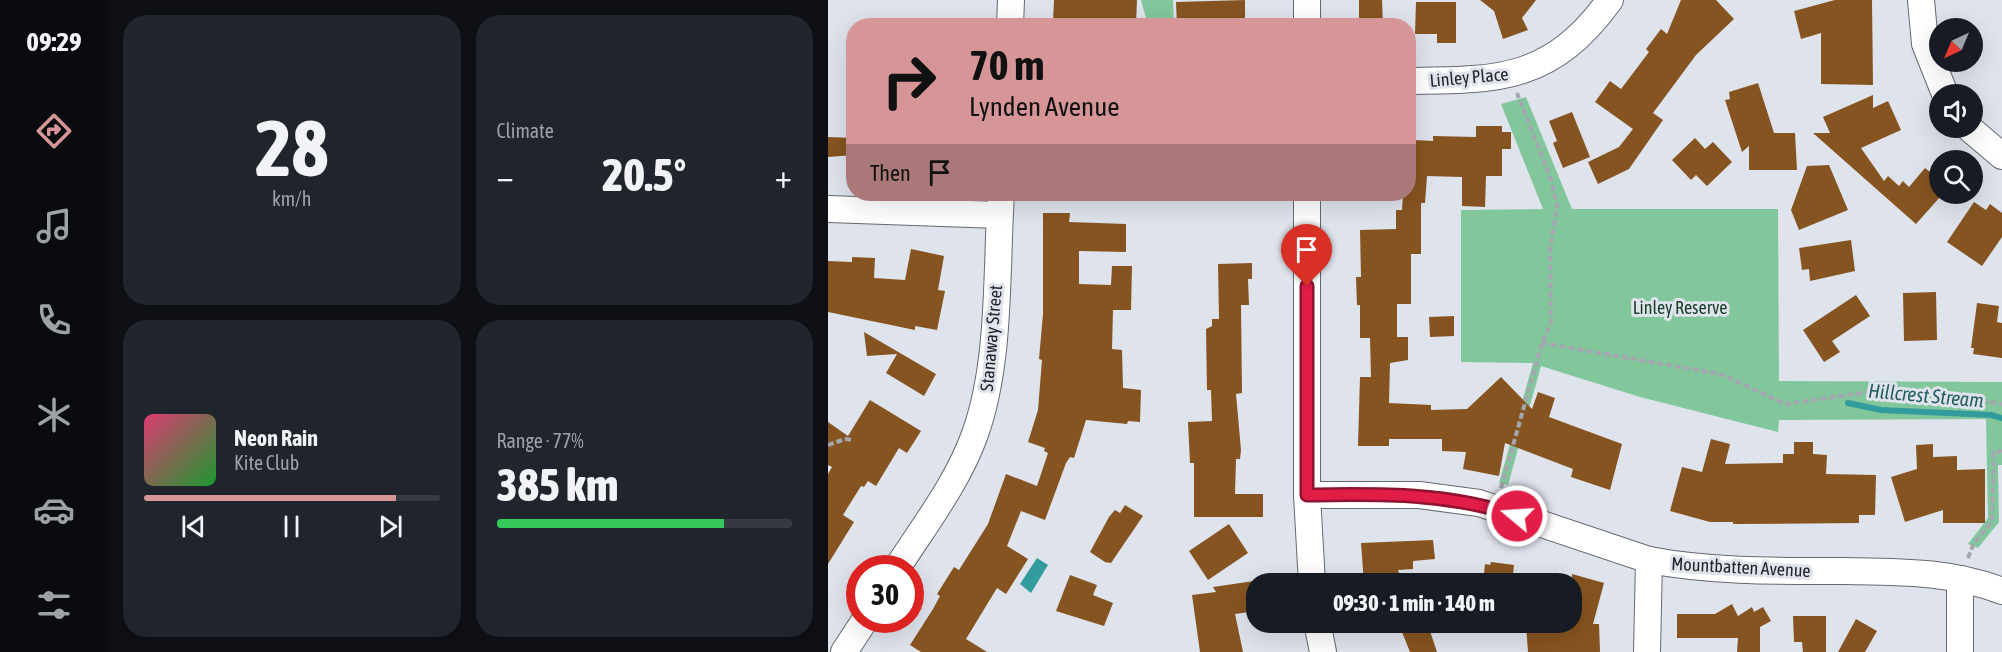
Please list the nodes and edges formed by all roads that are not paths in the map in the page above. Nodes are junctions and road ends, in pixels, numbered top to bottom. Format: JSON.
{"nodes":[{"id":1,"x":1011,"y":0,"type":"edge"},
{"id":2,"x":1307,"y":0,"type":"edge"},
{"id":3,"x":1610,"y":0,"type":"edge"},
{"id":4,"x":1921,"y":0,"type":"edge"},
{"id":5,"x":1010,"y":18,"type":"edge"},
{"id":6,"x":1307,"y":18,"type":"edge"},
{"id":7,"x":1416,"y":81,"type":"edge"},
{"id":8,"x":1941,"y":84,"type":"edge"},
{"id":9,"x":1981,"y":138,"type":"edge"},
{"id":10,"x":2002,"y":156,"type":"edge"},
{"id":11,"x":1307,"y":201,"type":"edge"},
{"id":12,"x":1000,"y":204,"type":"edge"},
{"id":13,"x":828,"y":209,"type":"edge"},
{"id":14,"x":1307,"y":495,"type":"junction"},
{"id":15,"x":905,"y":555,"type":"edge"},
{"id":16,"x":1648,"y":560,"type":"junction"},
{"id":17,"x":1964,"y":568,"type":"junction"},
{"id":18,"x":1311,"y":573,"type":"edge"},
{"id":19,"x":2002,"y":591,"type":"edge"},
{"id":20,"x":856,"y":633,"type":"edge"},
{"id":21,"x":1319,"y":633,"type":"edge"},
{"id":22,"x":844,"y":652,"type":"edge"},
{"id":23,"x":1323,"y":652,"type":"edge"},
{"id":24,"x":1647,"y":652,"type":"edge"},
{"id":25,"x":1960,"y":652,"type":"edge"}],
"edges":[{"from":1,"to":5,"type":"street"},
{"from":2,"to":6,"type":"street"},
{"from":3,"to":7,"type":"street","name":"Linley Place"},
{"from":4,"to":8,"type":"street"},
{"from":9,"to":10,"type":"street"},
{"from":11,"to":14,"type":"street"},
{"from":12,"to":13,"type":"street"},
{"from":12,"to":15,"type":"street","name":"Stanaway Street"},
{"from":14,"to":16,"type":"street","name":"Mountbatten Avenue"},
{"from":14,"to":18,"type":"street"},
{"from":16,"to":17,"type":"street","name":"Mountbatten Avenue"},
{"from":16,"to":24,"type":"street"},
{"from":17,"to":19,"type":"street","name":"Mountbatten Avenue"},
{"from":17,"to":25,"type":"street"},
{"from":20,"to":22,"type":"street"},
{"from":21,"to":23,"type":"street"}]}
